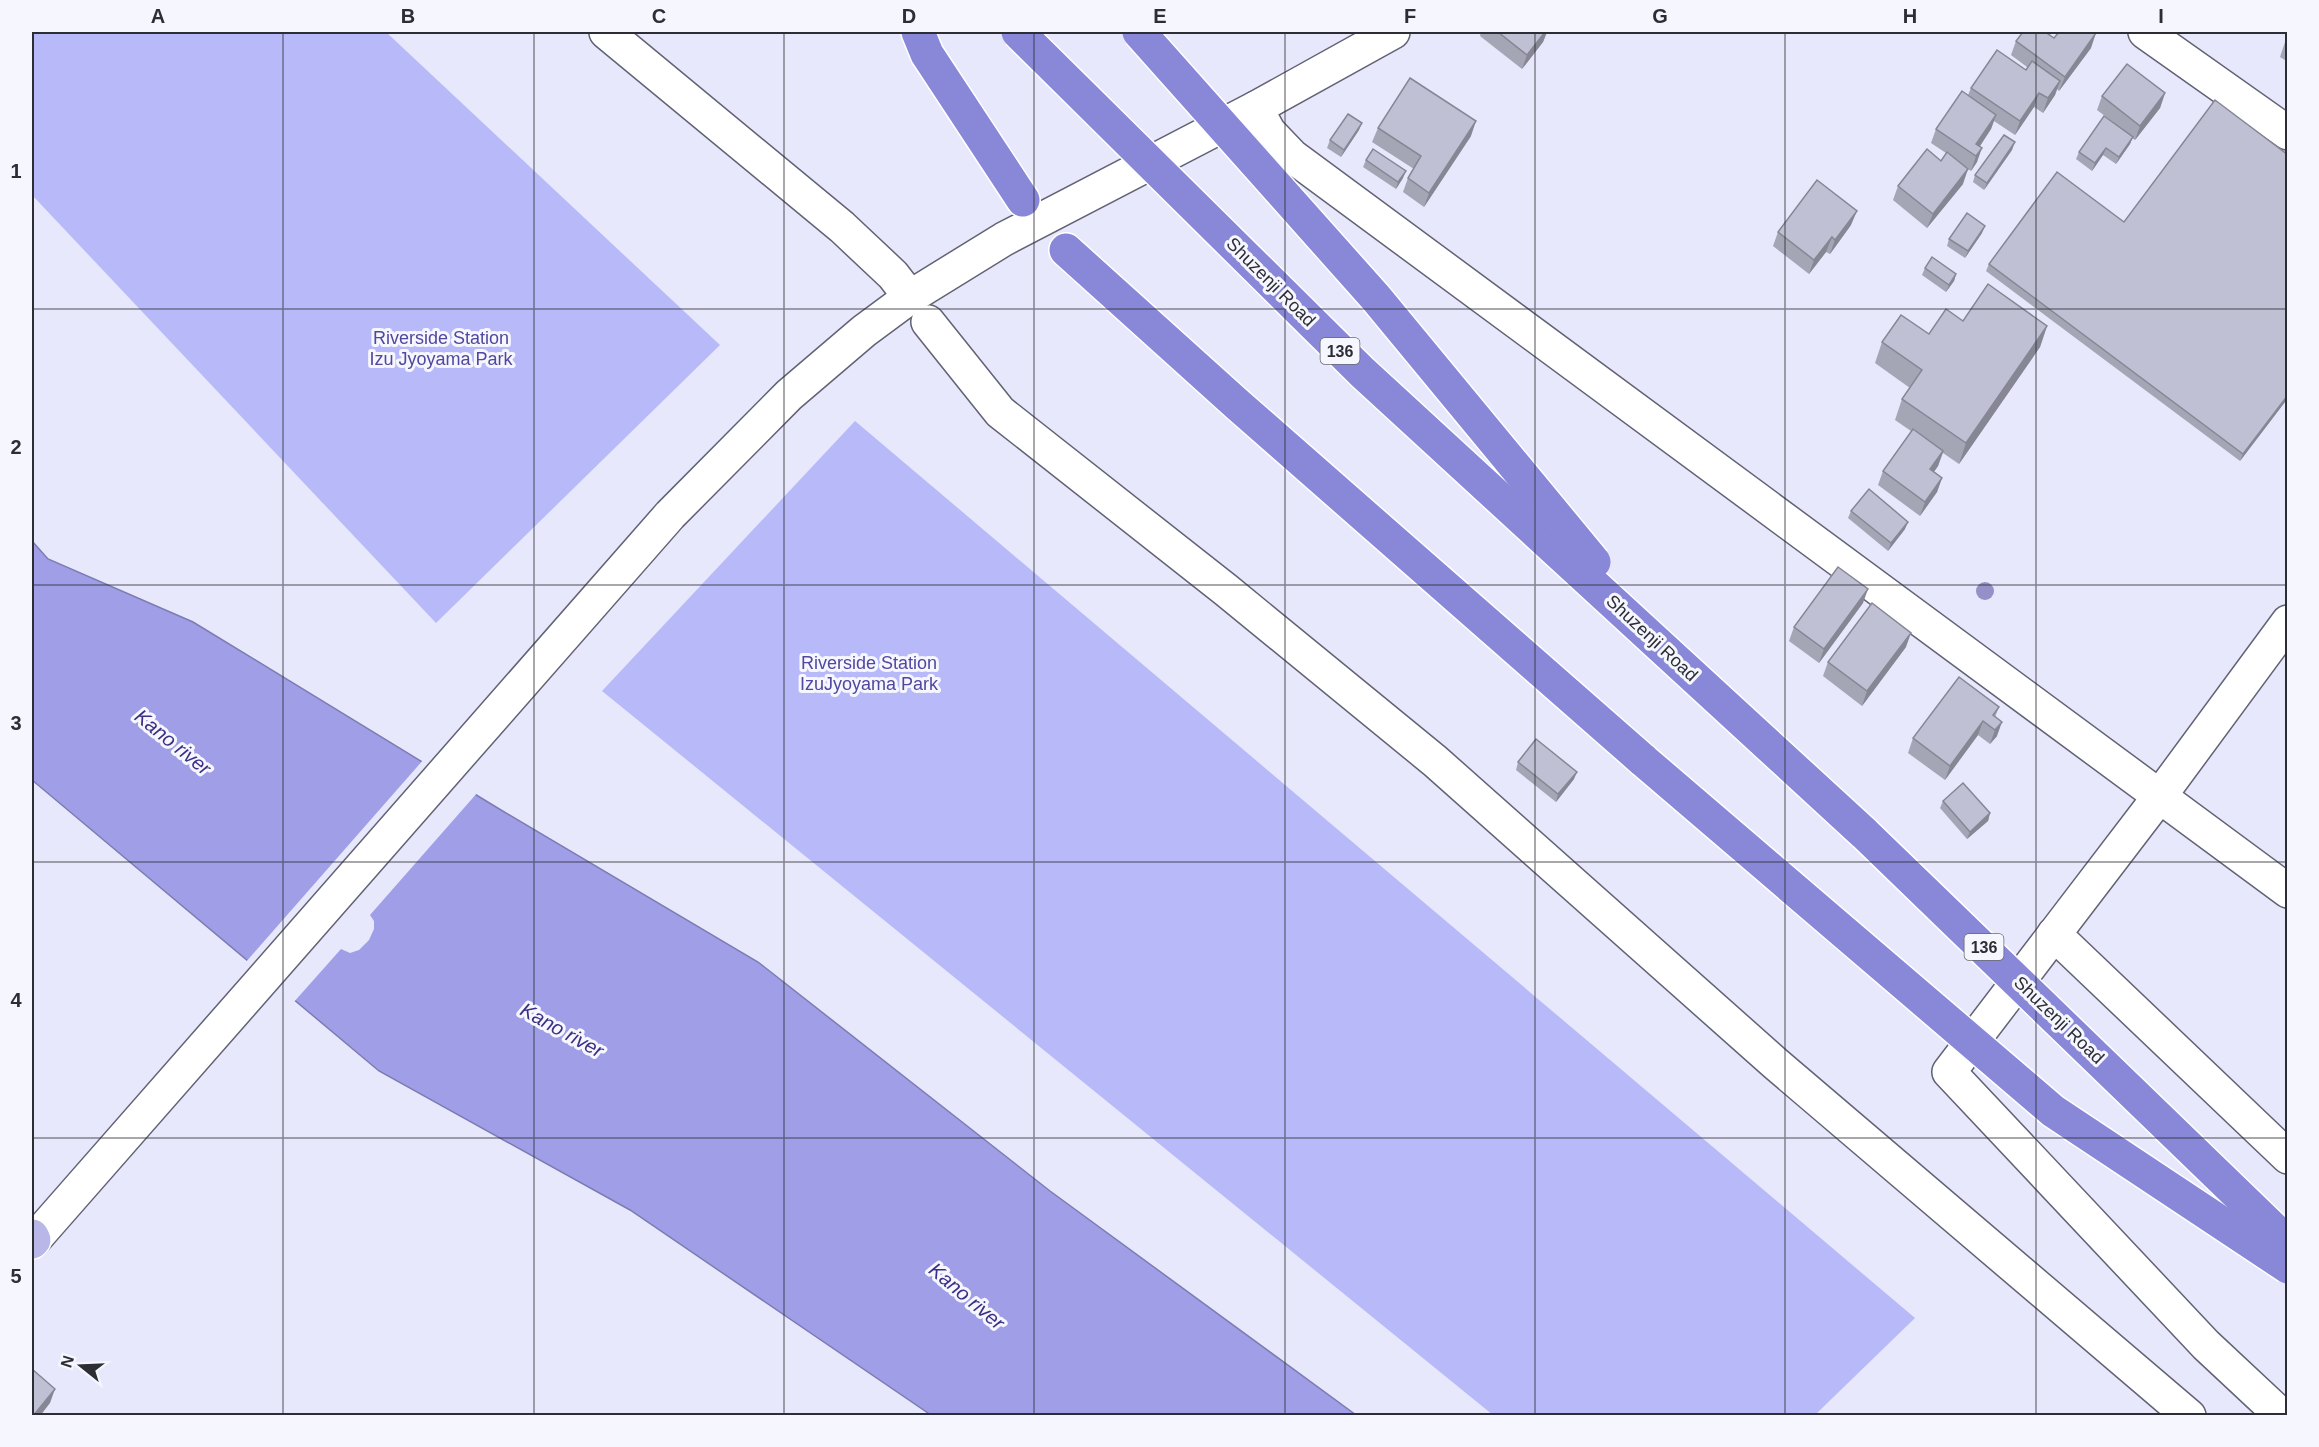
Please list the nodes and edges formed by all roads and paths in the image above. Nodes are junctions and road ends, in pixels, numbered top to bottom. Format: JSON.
{"nodes":[{"id":1,"x":606,"y":32,"type":"edge"},
{"id":2,"x":918,"y":32,"type":"edge"},
{"id":3,"x":1018,"y":32,"type":"edge"},
{"id":4,"x":1139,"y":32,"type":"edge"},
{"id":5,"x":1393,"y":32,"type":"edge"},
{"id":6,"x":2145,"y":32,"type":"edge"},
{"id":7,"x":1257,"y":108,"type":"junction"},
{"id":8,"x":2288,"y":133,"type":"edge"},
{"id":9,"x":1023,"y":200,"type":"dead end"},
{"id":10,"x":1066,"y":250,"type":"dead end"},
{"id":11,"x":919,"y":309,"type":"junction"},
{"id":12,"x":2288,"y":622,"type":"edge"},
{"id":13,"x":1674,"y":658,"type":"junction"},
{"id":14,"x":2159,"y":797,"type":"junction"},
{"id":15,"x":2288,"y":891,"type":"edge"},
{"id":16,"x":2054,"y":934,"type":"junction"},
{"id":17,"x":2288,"y":1157,"type":"edge"},
{"id":18,"x":32,"y":1239,"type":"edge"},
{"id":19,"x":2288,"y":1243,"type":"edge"},
{"id":20,"x":2288,"y":1267,"type":"edge"},
{"id":21,"x":2189,"y":1416,"type":"edge"},
{"id":22,"x":2282,"y":1416,"type":"edge"}],
"edges":[{"from":1,"to":11,"type":"street"},
{"from":2,"to":9,"type":"highway"},
{"from":3,"to":13,"type":"highway","name":"Shuzenji Road","number":"136","bridge":true},
{"from":4,"to":13,"type":"highway","bridge":true},
{"from":5,"to":7,"type":"street"},
{"from":6,"to":8,"type":"street"},
{"from":7,"to":11,"type":"street"},
{"from":7,"to":14,"type":"street"},
{"from":10,"to":20,"type":"highway","bridge":true},
{"from":11,"to":18,"type":"street"},
{"from":11,"to":21,"type":"street"},
{"from":12,"to":14,"type":"street"},
{"from":13,"to":19,"type":"highway","name":"Shuzenji Road","number":"136","bridge":true},
{"from":14,"to":15,"type":"street"},
{"from":14,"to":16,"type":"street"},
{"from":16,"to":17,"type":"street"},
{"from":16,"to":22,"type":"street"}]}
